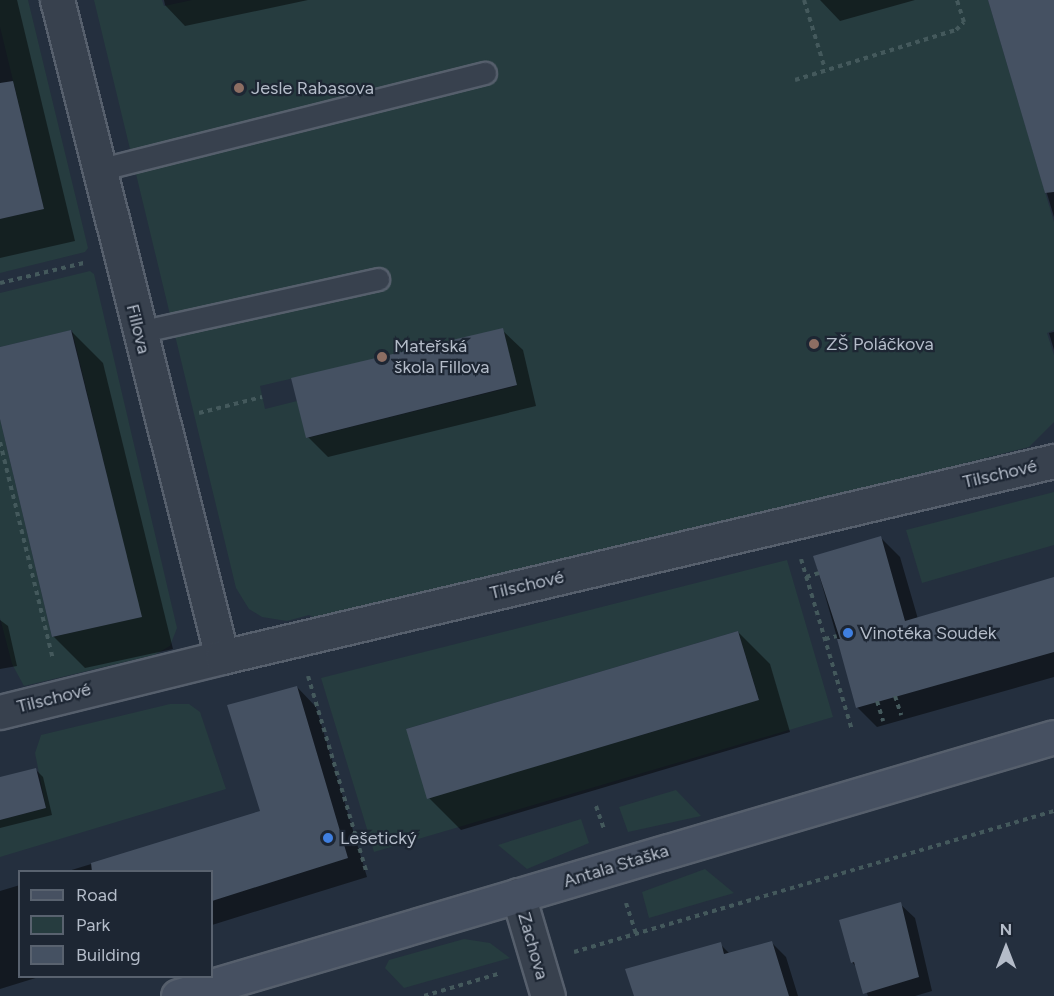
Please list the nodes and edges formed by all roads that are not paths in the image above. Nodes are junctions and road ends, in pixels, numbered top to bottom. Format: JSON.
{"nodes":[{"id":1,"x":57,"y":0,"type":"edge"},
{"id":2,"x":485,"y":72,"type":"dead end"},
{"id":3,"x":98,"y":170,"type":"junction"},
{"id":4,"x":378,"y":279,"type":"dead end"},
{"id":5,"x":139,"y":332,"type":"junction"},
{"id":6,"x":1054,"y":461,"type":"edge"},
{"id":7,"x":222,"y":657,"type":"junction"},
{"id":8,"x":0,"y":712,"type":"edge"},
{"id":9,"x":1054,"y":737,"type":"edge"},
{"id":10,"x":518,"y":896,"type":"junction"},
{"id":11,"x":178,"y":996,"type":"edge"},
{"id":12,"x":548,"y":996,"type":"edge"}],
"edges":[{"from":1,"to":3,"type":"street","name":"Fillova"},
{"from":2,"to":3,"type":"lane"},
{"from":3,"to":5,"type":"street","name":"Fillova"},
{"from":4,"to":5,"type":"lane"},
{"from":5,"to":7,"type":"street","name":"Fillova"},
{"from":6,"to":7,"type":"street","name":"Tilschové"},
{"from":7,"to":8,"type":"street","name":"Tilschové"},
{"from":9,"to":10,"type":"street","name":"Antala Staška"},
{"from":10,"to":11,"type":"street","name":"Antala Staška"},
{"from":10,"to":12,"type":"street","name":"Zachova"}]}
